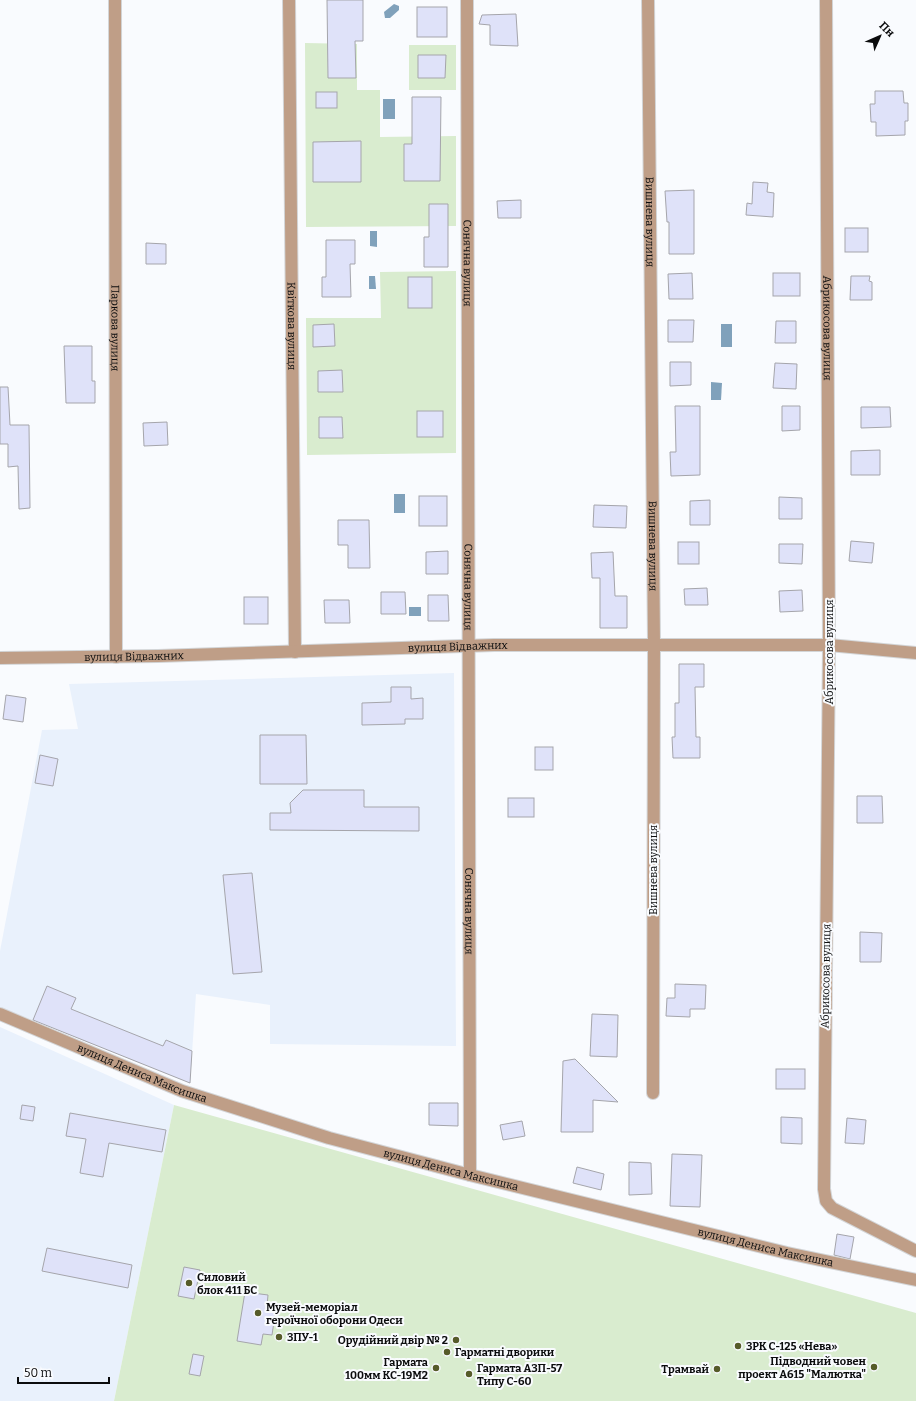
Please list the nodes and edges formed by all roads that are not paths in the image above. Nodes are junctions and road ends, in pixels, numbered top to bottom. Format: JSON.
{"nodes":[{"id":1,"x":115,"y":0,"type":"edge"},
{"id":2,"x":290,"y":0,"type":"edge"},
{"id":3,"x":467,"y":0,"type":"edge"},
{"id":4,"x":648,"y":0,"type":"edge"},
{"id":5,"x":826,"y":0,"type":"edge"},
{"id":6,"x":654,"y":644,"type":"junction"},
{"id":7,"x":470,"y":645,"type":"junction"},
{"id":8,"x":829,"y":646,"type":"junction"},
{"id":9,"x":295,"y":652,"type":"junction"},
{"id":10,"x":916,"y":653,"type":"edge"},
{"id":11,"x":116,"y":657,"type":"junction"},
{"id":12,"x":0,"y":658,"type":"edge"},
{"id":13,"x":0,"y":1014,"type":"edge"},
{"id":14,"x":653,"y":1093,"type":"dead end"},
{"id":15,"x":470,"y":1174,"type":"junction"},
{"id":16,"x":916,"y":1251,"type":"edge"},
{"id":17,"x":916,"y":1280,"type":"edge"}],
"edges":[{"from":1,"to":11,"type":"street","name":"Паркова вулиця"},
{"from":2,"to":9,"type":"street","name":"Квіткова вулиця"},
{"from":3,"to":7,"type":"street","name":"Сонячна вулиця"},
{"from":4,"to":6,"type":"street","name":"Вишнева вулиця"},
{"from":5,"to":8,"type":"street","name":"Абрикосова вулиця"},
{"from":6,"to":7,"type":"street","name":"вулиця Відважних"},
{"from":6,"to":8,"type":"street","name":"вулиця Відважних"},
{"from":6,"to":14,"type":"street","name":"Вишнева вулиця"},
{"from":7,"to":9,"type":"street","name":"вулиця Відважних"},
{"from":7,"to":15,"type":"street","name":"Сонячна вулиця"},
{"from":8,"to":10,"type":"street","name":"вулиця Відважних"},
{"from":8,"to":16,"type":"street","name":"Абрикосова вулиця"},
{"from":9,"to":11,"type":"street","name":"вулиця Відважних"},
{"from":11,"to":12,"type":"street","name":"вулиця Відважних"},
{"from":13,"to":15,"type":"street","name":"вулиця Дениса Максишка"},
{"from":15,"to":17,"type":"street","name":"вулиця Дениса Максишка"}]}
